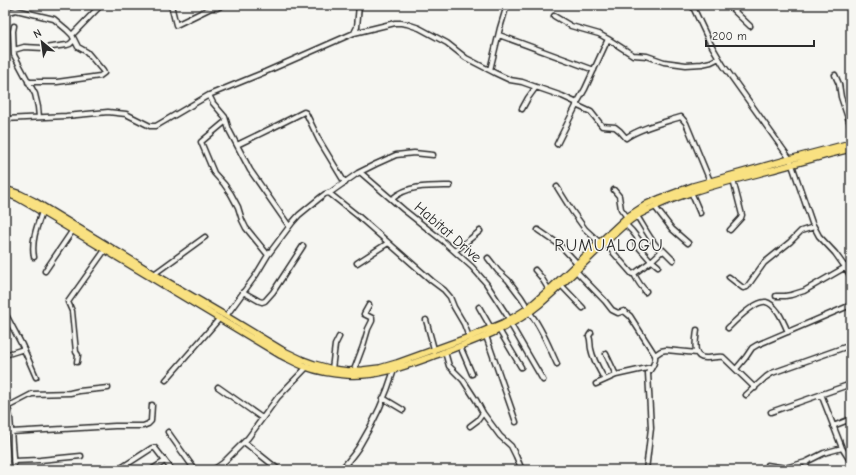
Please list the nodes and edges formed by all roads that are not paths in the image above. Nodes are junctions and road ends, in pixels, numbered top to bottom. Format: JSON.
{"nodes":[{"id":1,"x":101,"y":5,"type":"edge"},
{"id":2,"x":171,"y":5,"type":"edge"},
{"id":3,"x":222,"y":5,"type":"edge"},
{"id":4,"x":359,"y":5,"type":"edge"},
{"id":5,"x":507,"y":5,"type":"edge"},
{"id":6,"x":692,"y":5,"type":"edge"},
{"id":7,"x":728,"y":5,"type":"edge"},
{"id":8,"x":211,"y":6,"type":"edge"},
{"id":9,"x":5,"y":13,"type":"edge"},
{"id":10,"x":554,"y":16,"type":"dead end"},
{"id":11,"x":14,"y":26,"type":"dead end"},
{"id":12,"x":750,"y":26,"type":"dead end"},
{"id":13,"x":354,"y":33,"type":"junction"},
{"id":14,"x":498,"y":34,"type":"junction"},
{"id":15,"x":73,"y":38,"type":"junction"},
{"id":16,"x":608,"y":39,"type":"junction"},
{"id":17,"x":14,"y":50,"type":"junction"},
{"id":18,"x":719,"y":58,"type":"junction"},
{"id":19,"x":490,"y":70,"type":"junction"},
{"id":20,"x":594,"y":70,"type":"junction"},
{"id":21,"x":835,"y":75,"type":"dead end"},
{"id":22,"x":28,"y":82,"type":"junction"},
{"id":23,"x":536,"y":87,"type":"junction"},
{"id":24,"x":208,"y":95,"type":"junction"},
{"id":25,"x":577,"y":104,"type":"junction"},
{"id":26,"x":522,"y":109,"type":"dead end"},
{"id":27,"x":39,"y":117,"type":"junction"},
{"id":28,"x":5,"y":119,"type":"edge"},
{"id":29,"x":226,"y":121,"type":"junction"},
{"id":30,"x":851,"y":127,"type":"edge"},
{"id":31,"x":851,"y":143,"type":"edge"},
{"id":32,"x":237,"y":144,"type":"junction"},
{"id":33,"x":557,"y":144,"type":"dead end"},
{"id":34,"x":851,"y":149,"type":"edge"},
{"id":35,"x":433,"y":154,"type":"dead end"},
{"id":36,"x":5,"y":155,"type":"edge"},
{"id":37,"x":791,"y":162,"type":"junction"},
{"id":38,"x":360,"y":172,"type":"junction"},
{"id":39,"x":733,"y":180,"type":"junction"},
{"id":40,"x":710,"y":181,"type":"junction"},
{"id":41,"x":345,"y":183,"type":"junction"},
{"id":42,"x":450,"y":186,"type":"dead end"},
{"id":43,"x":557,"y":187,"type":"dead end"},
{"id":44,"x":5,"y":190,"type":"edge"},
{"id":45,"x":614,"y":190,"type":"dead end"},
{"id":46,"x":691,"y":192,"type":"junction"},
{"id":47,"x":329,"y":193,"type":"junction"},
{"id":48,"x":392,"y":199,"type":"junction"},
{"id":49,"x":651,"y":207,"type":"junction"},
{"id":50,"x":42,"y":212,"type":"junction"},
{"id":51,"x":700,"y":212,"type":"dead end"},
{"id":52,"x":637,"y":216,"type":"junction"},
{"id":53,"x":627,"y":217,"type":"junction"},
{"id":54,"x":625,"y":224,"type":"junction"},
{"id":55,"x":289,"y":226,"type":"junction"},
{"id":56,"x":814,"y":227,"type":"junction"},
{"id":57,"x":73,"y":230,"type":"junction"},
{"id":58,"x":538,"y":230,"type":"dead end"},
{"id":59,"x":730,"y":230,"type":"dead end"},
{"id":60,"x":480,"y":231,"type":"dead end"},
{"id":61,"x":205,"y":237,"type":"dead end"},
{"id":62,"x":602,"y":242,"type":"junction"},
{"id":63,"x":388,"y":243,"type":"junction"},
{"id":64,"x":688,"y":243,"type":"dead end"},
{"id":65,"x":303,"y":246,"type":"dead end"},
{"id":66,"x":105,"y":250,"type":"junction"},
{"id":67,"x":455,"y":251,"type":"junction"},
{"id":68,"x":662,"y":252,"type":"junction"},
{"id":69,"x":268,"y":255,"type":"junction"},
{"id":70,"x":34,"y":257,"type":"dead end"},
{"id":71,"x":488,"y":258,"type":"dead end"},
{"id":72,"x":674,"y":260,"type":"dead end"},
{"id":73,"x":652,"y":261,"type":"junction"},
{"id":74,"x":357,"y":263,"type":"dead end"},
{"id":75,"x":577,"y":263,"type":"junction"},
{"id":76,"x":851,"y":264,"type":"edge"},
{"id":77,"x":658,"y":266,"type":"dead end"},
{"id":78,"x":845,"y":267,"type":"junction"},
{"id":79,"x":535,"y":270,"type":"dead end"},
{"id":80,"x":45,"y":271,"type":"dead end"},
{"id":81,"x":576,"y":271,"type":"junction"},
{"id":82,"x":154,"y":274,"type":"junction"},
{"id":83,"x":634,"y":274,"type":"junction"},
{"id":84,"x":729,"y":277,"type":"dead end"},
{"id":85,"x":851,"y":277,"type":"edge"},
{"id":86,"x":561,"y":285,"type":"junction"},
{"id":87,"x":549,"y":290,"type":"junction"},
{"id":88,"x":243,"y":292,"type":"junction"},
{"id":89,"x":645,"y":292,"type":"dead end"},
{"id":90,"x":776,"y":296,"type":"dead end"},
{"id":91,"x":851,"y":304,"type":"edge"},
{"id":92,"x":369,"y":305,"type":"dead end"},
{"id":93,"x":479,"y":307,"type":"dead end"},
{"id":94,"x":583,"y":308,"type":"dead end"},
{"id":95,"x":529,"y":310,"type":"junction"},
{"id":96,"x":5,"y":313,"type":"edge"},
{"id":97,"x":226,"y":316,"type":"junction"},
{"id":98,"x":220,"y":318,"type":"junction"},
{"id":99,"x":426,"y":320,"type":"dead end"},
{"id":100,"x":510,"y":322,"type":"junction"},
{"id":101,"x":491,"y":328,"type":"junction"},
{"id":102,"x":728,"y":328,"type":"dead end"},
{"id":103,"x":499,"y":330,"type":"junction"},
{"id":104,"x":697,"y":330,"type":"dead end"},
{"id":105,"x":788,"y":332,"type":"junction"},
{"id":106,"x":591,"y":333,"type":"dead end"},
{"id":107,"x":486,"y":336,"type":"junction"},
{"id":108,"x":339,"y":337,"type":"dead end"},
{"id":109,"x":469,"y":337,"type":"junction"},
{"id":110,"x":851,"y":345,"type":"edge"},
{"id":111,"x":460,"y":346,"type":"junction"},
{"id":112,"x":24,"y":349,"type":"junction"},
{"id":113,"x":434,"y":349,"type":"junction"},
{"id":114,"x":445,"y":352,"type":"junction"},
{"id":115,"x":697,"y":353,"type":"junction"},
{"id":116,"x":606,"y":354,"type":"dead end"},
{"id":117,"x":5,"y":355,"type":"edge"},
{"id":118,"x":655,"y":355,"type":"junction"},
{"id":119,"x":77,"y":362,"type":"dead end"},
{"id":120,"x":557,"y":364,"type":"dead end"},
{"id":121,"x":308,"y":365,"type":"junction"},
{"id":122,"x":653,"y":366,"type":"junction"},
{"id":123,"x":521,"y":367,"type":"dead end"},
{"id":124,"x":332,"y":369,"type":"junction"},
{"id":125,"x":736,"y":369,"type":"junction"},
{"id":126,"x":354,"y":370,"type":"junction"},
{"id":127,"x":394,"y":370,"type":"junction"},
{"id":128,"x":472,"y":374,"type":"dead end"},
{"id":129,"x":616,"y":375,"type":"junction"},
{"id":130,"x":36,"y":377,"type":"dead end"},
{"id":131,"x":166,"y":380,"type":"dead end"},
{"id":132,"x":543,"y":380,"type":"dead end"},
{"id":133,"x":605,"y":380,"type":"junction"},
{"id":134,"x":596,"y":384,"type":"dead end"},
{"id":135,"x":851,"y":384,"type":"edge"},
{"id":136,"x":218,"y":387,"type":"dead end"},
{"id":137,"x":108,"y":388,"type":"dead end"},
{"id":138,"x":755,"y":388,"type":"junction"},
{"id":139,"x":821,"y":394,"type":"junction"},
{"id":140,"x":746,"y":395,"type":"dead end"},
{"id":141,"x":5,"y":396,"type":"edge"},
{"id":142,"x":383,"y":398,"type":"junction"},
{"id":143,"x":6,"y":405,"type":"edge"},
{"id":144,"x":152,"y":405,"type":"dead end"},
{"id":145,"x":403,"y":410,"type":"dead end"},
{"id":146,"x":771,"y":412,"type":"dead end"},
{"id":147,"x":483,"y":413,"type":"junction"},
{"id":148,"x":262,"y":418,"type":"junction"},
{"id":149,"x":851,"y":419,"type":"edge"},
{"id":150,"x":516,"y":422,"type":"dead end"},
{"id":151,"x":470,"y":426,"type":"dead end"},
{"id":152,"x":834,"y":426,"type":"junction"},
{"id":153,"x":11,"y":432,"type":"junction"},
{"id":154,"x":168,"y":432,"type":"dead end"},
{"id":155,"x":11,"y":440,"type":"junction"},
{"id":156,"x":5,"y":441,"type":"edge"},
{"id":157,"x":244,"y":442,"type":"junction"},
{"id":158,"x":842,"y":448,"type":"junction"},
{"id":159,"x":81,"y":456,"type":"dead end"},
{"id":160,"x":13,"y":461,"type":"junction"},
{"id":161,"x":165,"y":461,"type":"junction"},
{"id":162,"x":851,"y":461,"type":"edge"},
{"id":163,"x":806,"y":462,"type":"junction"},
{"id":164,"x":768,"y":465,"type":"dead end"},
{"id":165,"x":14,"y":470,"type":"edge"},
{"id":166,"x":101,"y":470,"type":"edge"},
{"id":167,"x":110,"y":470,"type":"edge"},
{"id":168,"x":118,"y":470,"type":"edge"},
{"id":169,"x":151,"y":470,"type":"edge"},
{"id":170,"x":172,"y":470,"type":"edge"},
{"id":171,"x":195,"y":470,"type":"edge"},
{"id":172,"x":213,"y":470,"type":"edge"},
{"id":173,"x":279,"y":470,"type":"edge"},
{"id":174,"x":341,"y":470,"type":"edge"},
{"id":175,"x":522,"y":470,"type":"edge"},
{"id":176,"x":646,"y":470,"type":"edge"},
{"id":177,"x":807,"y":470,"type":"edge"}],
"edges":[{"from":1,"to":15,"type":"street"},
{"from":2,"to":8,"type":"street"},
{"from":3,"to":8,"type":"street"},
{"from":4,"to":13,"type":"street"},
{"from":5,"to":14,"type":"street"},
{"from":6,"to":18,"type":"street"},
{"from":7,"to":12,"type":"street"},
{"from":9,"to":15,"type":"street"},
{"from":10,"to":16,"type":"street"},
{"from":11,"to":17,"type":"street"},
{"from":13,"to":19,"type":"street"},
{"from":13,"to":24,"type":"street"},
{"from":14,"to":19,"type":"street"},
{"from":14,"to":20,"type":"street"},
{"from":15,"to":17,"type":"street"},
{"from":15,"to":22,"type":"street"},
{"from":16,"to":18,"type":"street"},
{"from":16,"to":20,"type":"street"},
{"from":17,"to":22,"type":"street"},
{"from":18,"to":37,"type":"street"},
{"from":19,"to":23,"type":"street"},
{"from":20,"to":25,"type":"street"},
{"from":21,"to":30,"type":"street"},
{"from":22,"to":27,"type":"street"},
{"from":23,"to":25,"type":"street"},
{"from":23,"to":26,"type":"street"},
{"from":24,"to":27,"type":"street"},
{"from":24,"to":29,"type":"street"},
{"from":25,"to":33,"type":"street"},
{"from":25,"to":40,"type":"street"},
{"from":27,"to":28,"type":"street"},
{"from":29,"to":32,"type":"street"},
{"from":29,"to":69,"type":"street"},
{"from":31,"to":37,"type":"main road"},
{"from":32,"to":41,"type":"street"},
{"from":32,"to":55,"type":"street"},
{"from":34,"to":37,"type":"main road"},
{"from":35,"to":38,"type":"street"},
{"from":36,"to":44,"type":"street"},
{"from":37,"to":39,"type":"main road"},
{"from":37,"to":40,"type":"main road"},
{"from":37,"to":56,"type":"street"},
{"from":38,"to":41,"type":"street"},
{"from":38,"to":48,"type":"street","name":"Habitat Drive"},
{"from":39,"to":46,"type":"main road"},
{"from":39,"to":59,"type":"street"},
{"from":40,"to":49,"type":"main road"},
{"from":41,"to":47,"type":"street"},
{"from":42,"to":48,"type":"street"},
{"from":43,"to":62,"type":"street"},
{"from":44,"to":50,"type":"main road"},
{"from":44,"to":82,"type":"main road"},
{"from":45,"to":53,"type":"street"},
{"from":46,"to":49,"type":"main road"},
{"from":46,"to":51,"type":"street"},
{"from":47,"to":55,"type":"street"},
{"from":47,"to":63,"type":"street"},
{"from":48,"to":67,"type":"street","name":"Habitat Drive"},
{"from":49,"to":52,"type":"main road"},
{"from":49,"to":53,"type":"main road"},
{"from":49,"to":64,"type":"street"},
{"from":50,"to":57,"type":"main road"},
{"from":50,"to":70,"type":"street"},
{"from":52,"to":54,"type":"main road"},
{"from":52,"to":68,"type":"street"},
{"from":53,"to":62,"type":"main road"},
{"from":54,"to":62,"type":"main road"},
{"from":54,"to":73,"type":"street"},
{"from":55,"to":69,"type":"street"},
{"from":56,"to":78,"type":"street"},
{"from":56,"to":84,"type":"street"},
{"from":57,"to":66,"type":"main road"},
{"from":57,"to":80,"type":"street"},
{"from":58,"to":75,"type":"street"},
{"from":60,"to":67,"type":"street"},
{"from":61,"to":82,"type":"street"},
{"from":62,"to":75,"type":"main road"},
{"from":62,"to":81,"type":"main road"},
{"from":62,"to":83,"type":"street"},
{"from":63,"to":74,"type":"street"},
{"from":63,"to":109,"type":"street"},
{"from":65,"to":88,"type":"street"},
{"from":66,"to":98,"type":"main road"},
{"from":66,"to":119,"type":"street"},
{"from":67,"to":100,"type":"street","name":"Habitat Drive"},
{"from":68,"to":72,"type":"street"},
{"from":68,"to":73,"type":"street"},
{"from":69,"to":88,"type":"street"},
{"from":71,"to":95,"type":"street"},
{"from":73,"to":77,"type":"street"},
{"from":73,"to":83,"type":"street"},
{"from":75,"to":87,"type":"main road"},
{"from":76,"to":78,"type":"street"},
{"from":78,"to":85,"type":"street"},
{"from":78,"to":90,"type":"street"},
{"from":79,"to":87,"type":"street"},
{"from":81,"to":86,"type":"main road"},
{"from":81,"to":118,"type":"street"},
{"from":82,"to":97,"type":"main road"},
{"from":83,"to":89,"type":"street"},
{"from":86,"to":94,"type":"street"},
{"from":86,"to":95,"type":"main road"},
{"from":87,"to":95,"type":"main road"},
{"from":88,"to":97,"type":"street"},
{"from":91,"to":105,"type":"street"},
{"from":92,"to":126,"type":"street"},
{"from":93,"to":101,"type":"street"},
{"from":95,"to":100,"type":"main road"},
{"from":95,"to":120,"type":"street"},
{"from":96,"to":112,"type":"street"},
{"from":97,"to":121,"type":"main road"},
{"from":98,"to":121,"type":"main road"},
{"from":98,"to":131,"type":"street"},
{"from":99,"to":113,"type":"street"},
{"from":100,"to":101,"type":"main road"},
{"from":100,"to":103,"type":"main road"},
{"from":100,"to":132,"type":"street","name":"Habitat Drive"},
{"from":101,"to":109,"type":"main road"},
{"from":102,"to":105,"type":"street"},
{"from":103,"to":107,"type":"main road"},
{"from":103,"to":123,"type":"street"},
{"from":104,"to":115,"type":"street"},
{"from":105,"to":125,"type":"street"},
{"from":106,"to":133,"type":"street"},
{"from":107,"to":111,"type":"main road"},
{"from":107,"to":150,"type":"street"},
{"from":108,"to":124,"type":"street"},
{"from":109,"to":113,"type":"main road"},
{"from":110,"to":138,"type":"street"},
{"from":111,"to":114,"type":"main road"},
{"from":111,"to":128,"type":"street"},
{"from":112,"to":117,"type":"street"},
{"from":112,"to":130,"type":"street"},
{"from":113,"to":126,"type":"main road"},
{"from":114,"to":127,"type":"main road"},
{"from":114,"to":147,"type":"street"},
{"from":115,"to":118,"type":"street"},
{"from":115,"to":125,"type":"street"},
{"from":116,"to":129,"type":"street"},
{"from":118,"to":122,"type":"street"},
{"from":121,"to":124,"type":"main road"},
{"from":121,"to":127,"type":"main road"},
{"from":121,"to":148,"type":"street"},
{"from":122,"to":129,"type":"street"},
{"from":122,"to":176,"type":"street"},
{"from":124,"to":126,"type":"main road"},
{"from":125,"to":138,"type":"street"},
{"from":127,"to":142,"type":"street"},
{"from":129,"to":133,"type":"street"},
{"from":133,"to":134,"type":"street"},
{"from":135,"to":139,"type":"street"},
{"from":136,"to":148,"type":"street"},
{"from":137,"to":143,"type":"street"},
{"from":138,"to":140,"type":"street"},
{"from":139,"to":146,"type":"street"},
{"from":139,"to":152,"type":"street"},
{"from":141,"to":143,"type":"street"},
{"from":142,"to":145,"type":"street"},
{"from":142,"to":174,"type":"street"},
{"from":143,"to":153,"type":"street"},
{"from":144,"to":153,"type":"street"},
{"from":147,"to":151,"type":"street"},
{"from":147,"to":175,"type":"street"},
{"from":148,"to":157,"type":"street"},
{"from":149,"to":152,"type":"street"},
{"from":152,"to":158,"type":"street"},
{"from":153,"to":155,"type":"street"},
{"from":154,"to":171,"type":"street"},
{"from":155,"to":156,"type":"street"},
{"from":155,"to":160,"type":"street"},
{"from":157,"to":172,"type":"street"},
{"from":157,"to":173,"type":"street"},
{"from":158,"to":162,"type":"street"},
{"from":158,"to":163,"type":"street"},
{"from":159,"to":160,"type":"street"},
{"from":160,"to":165,"type":"street"},
{"from":161,"to":168,"type":"street"},
{"from":161,"to":169,"type":"street"},
{"from":161,"to":170,"type":"street"},
{"from":163,"to":164,"type":"street"},
{"from":163,"to":177,"type":"street"},
{"from":166,"to":167,"type":"street"}]}
